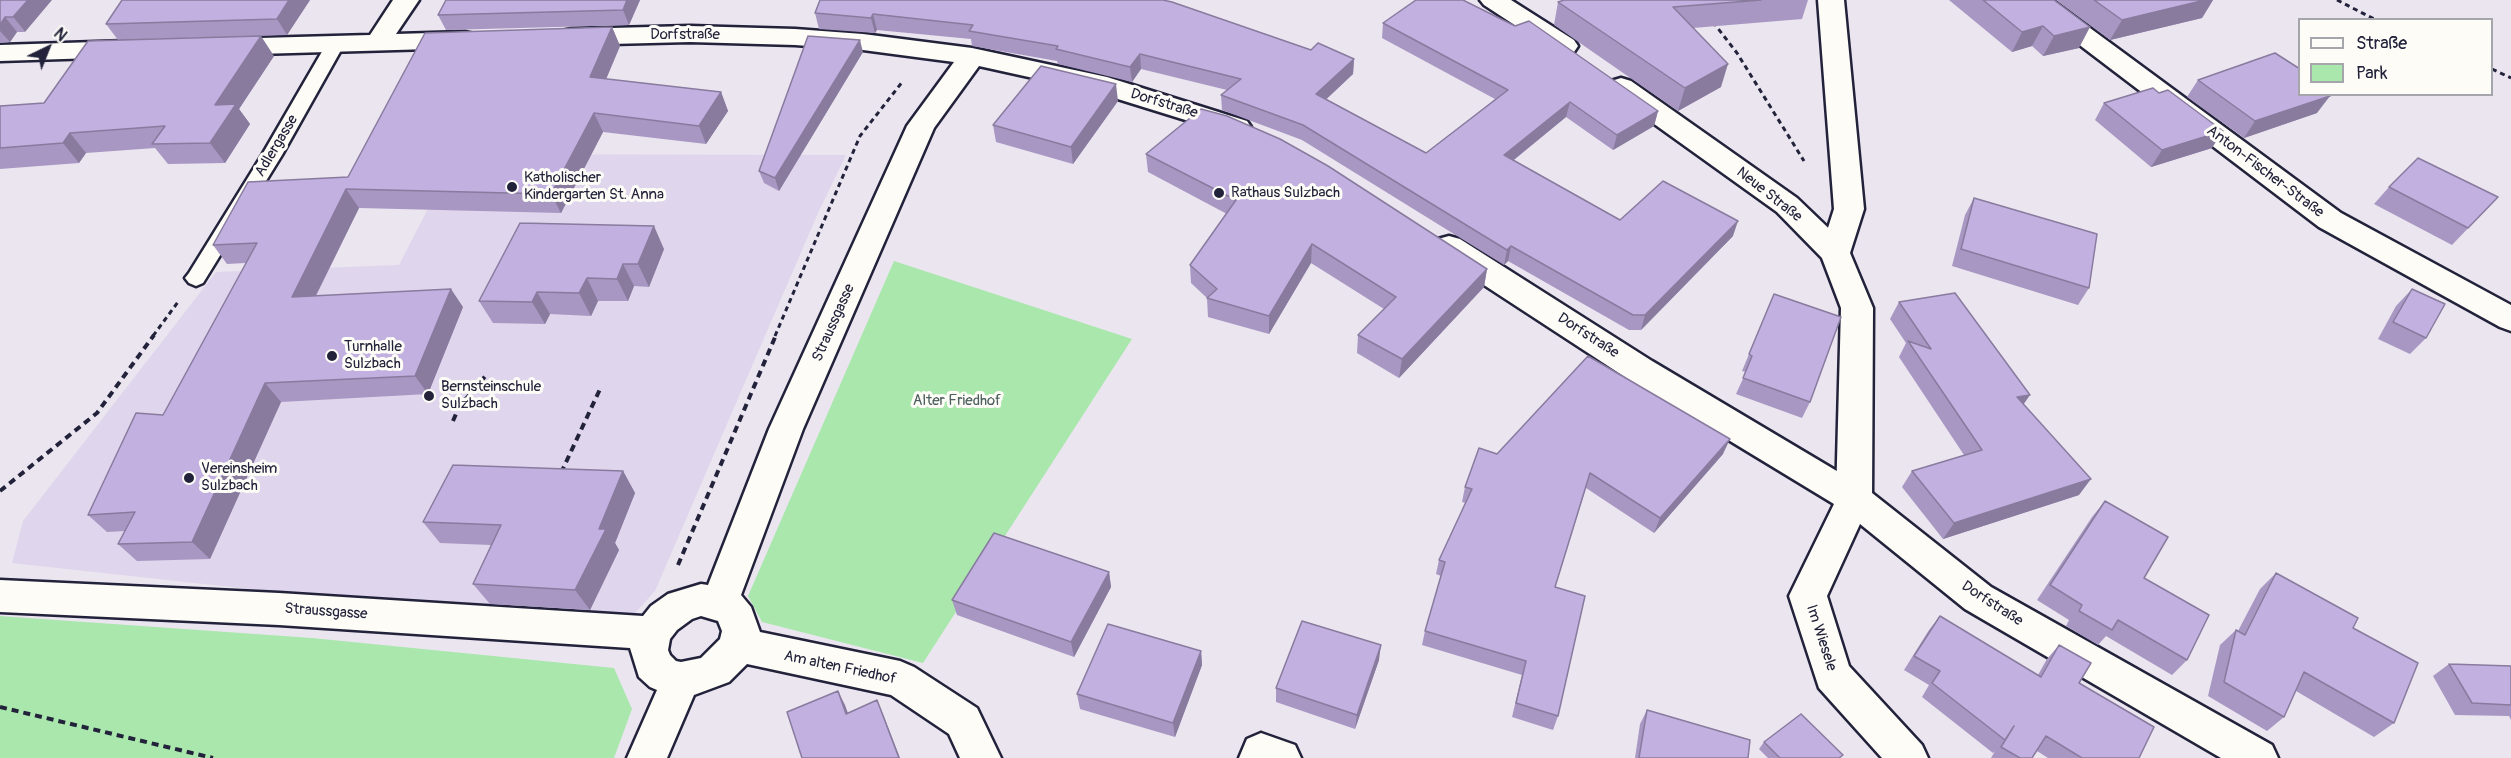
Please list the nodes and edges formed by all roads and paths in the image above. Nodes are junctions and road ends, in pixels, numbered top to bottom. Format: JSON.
{"nodes":[{"id":1,"x":406,"y":0,"type":"edge"},
{"id":2,"x":1493,"y":0,"type":"edge"},
{"id":3,"x":1831,"y":0,"type":"edge"},
{"id":4,"x":2036,"y":0,"type":"edge"},
{"id":5,"x":2337,"y":0,"type":"edge"},
{"id":6,"x":1710,"y":18,"type":"edge"},
{"id":7,"x":2372,"y":18,"type":"edge"},
{"id":8,"x":551,"y":38,"type":"edge"},
{"id":9,"x":493,"y":39,"type":"edge"},
{"id":10,"x":378,"y":42,"type":"junction"},
{"id":11,"x":336,"y":44,"type":"junction"},
{"id":12,"x":197,"y":47,"type":"edge"},
{"id":13,"x":151,"y":49,"type":"edge"},
{"id":14,"x":928,"y":50,"type":"junction"},
{"id":15,"x":0,"y":53,"type":"edge"},
{"id":16,"x":972,"y":56,"type":"junction"},
{"id":17,"x":2493,"y":69,"type":"edge"},
{"id":18,"x":2511,"y":78,"type":"edge"},
{"id":19,"x":1259,"y":136,"type":"edge"},
{"id":20,"x":1787,"y":205,"type":"junction"},
{"id":21,"x":1429,"y":234,"type":"edge"},
{"id":22,"x":1835,"y":253,"type":"junction"},
{"id":23,"x":196,"y":278,"type":"joint"},
{"id":24,"x":2511,"y":319,"type":"edge"},
{"id":25,"x":488,"y":373,"type":"dead end"},
{"id":26,"x":601,"y":387,"type":"dead end"},
{"id":27,"x":453,"y":421,"type":"dead end"},
{"id":28,"x":557,"y":482,"type":"edge"},
{"id":29,"x":0,"y":491,"type":"edge"},
{"id":30,"x":1854,"y":499,"type":"junction"},
{"id":31,"x":0,"y":596,"type":"edge"},
{"id":32,"x":720,"y":602,"type":"junction"},
{"id":33,"x":658,"y":626,"type":"junction"},
{"id":34,"x":738,"y":645,"type":"junction"},
{"id":35,"x":681,"y":680,"type":"junction"},
{"id":36,"x":0,"y":707,"type":"edge"},
{"id":37,"x":213,"y":758,"type":"edge"},
{"id":38,"x":647,"y":758,"type":"edge"},
{"id":39,"x":981,"y":758,"type":"edge"},
{"id":40,"x":1259,"y":758,"type":"edge"},
{"id":41,"x":1281,"y":758,"type":"edge"},
{"id":42,"x":1908,"y":758,"type":"edge"},
{"id":43,"x":2258,"y":758,"type":"edge"}],
"edges":[{"from":1,"to":10,"type":"street"},
{"from":2,"to":20,"type":"street","name":"Neue Straße"},
{"from":3,"to":22,"type":"street"},
{"from":4,"to":24,"type":"street","name":"Anton-Fischer-Straße"},
{"from":5,"to":7,"type":"path"},
{"from":6,"to":20,"type":"path"},
{"from":8,"to":14,"type":"street","name":"Dorfstraße"},
{"from":9,"to":10,"type":"street"},
{"from":10,"to":11,"type":"street"},
{"from":11,"to":12,"type":"street"},
{"from":11,"to":23,"type":"lane","name":"Adlergasse"},
{"from":13,"to":15,"type":"street"},
{"from":14,"to":16,"type":"street","name":"Dorfstraße"},
{"from":14,"to":33,"type":"path"},
{"from":16,"to":19,"type":"street","name":"Dorfstraße"},
{"from":16,"to":32,"type":"street","name":"Straussgasse"},
{"from":17,"to":18,"type":"path"},
{"from":20,"to":22,"type":"street","name":"Neue Straße"},
{"from":21,"to":30,"type":"street","name":"Dorfstraße"},
{"from":22,"to":30,"type":"street","name":"Neue Straße"},
{"from":23,"to":29,"type":"path"},
{"from":25,"to":27,"type":"path"},
{"from":26,"to":28,"type":"path"},
{"from":30,"to":42,"type":"street","name":"Im Wiesele"},
{"from":30,"to":43,"type":"street","name":"Dorfstraße"},
{"from":31,"to":33,"type":"street","name":"Straussgasse"},
{"from":32,"to":33,"type":"street"},
{"from":32,"to":34,"type":"street"},
{"from":33,"to":35,"type":"street"},
{"from":34,"to":35,"type":"street"},
{"from":34,"to":39,"type":"street","name":"Am alten Friedhof"},
{"from":35,"to":38,"type":"street"},
{"from":36,"to":37,"type":"path"},
{"from":40,"to":41,"type":"street"}]}
